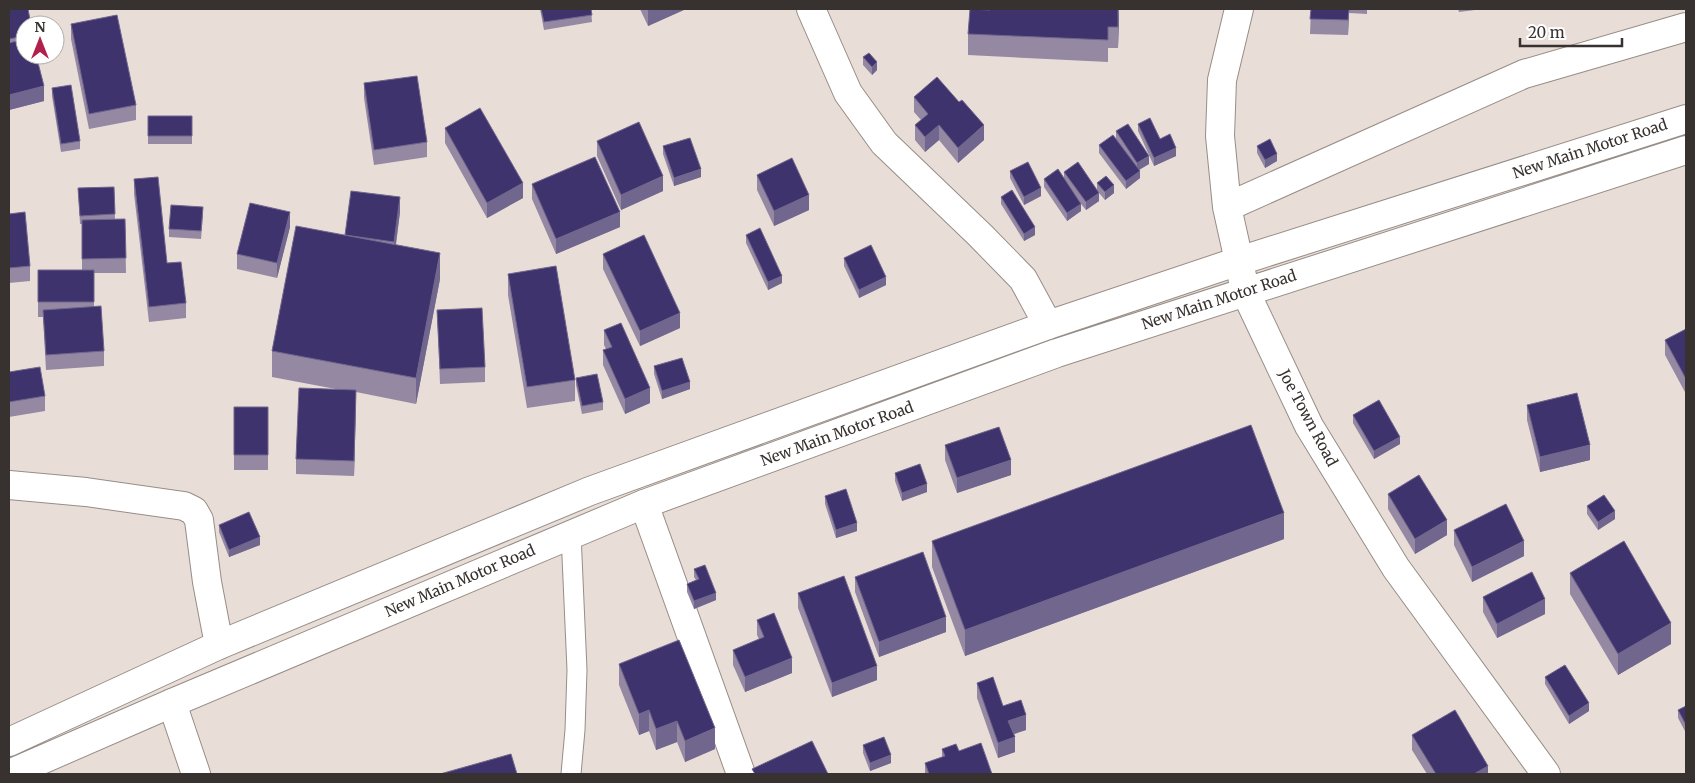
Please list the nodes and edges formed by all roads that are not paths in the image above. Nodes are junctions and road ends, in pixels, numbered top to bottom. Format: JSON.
{"nodes":[{"id":1,"x":811,"y":9,"type":"edge"},
{"id":2,"x":1239,"y":9,"type":"edge"},
{"id":3,"x":1686,"y":27,"type":"edge"},
{"id":4,"x":1686,"y":119,"type":"edge"},
{"id":5,"x":1686,"y":150,"type":"edge"},
{"id":6,"x":1227,"y":207,"type":"junction"},
{"id":7,"x":1239,"y":261,"type":"junction"},
{"id":8,"x":1245,"y":291,"type":"junction"},
{"id":9,"x":1048,"y":325,"type":"junction"},
{"id":10,"x":9,"y":484,"type":"edge"},
{"id":11,"x":644,"y":504,"type":"junction"},
{"id":12,"x":571,"y":534,"type":"junction"},
{"id":13,"x":219,"y":645,"type":"junction"},
{"id":14,"x":172,"y":703,"type":"junction"},
{"id":15,"x":9,"y":742,"type":"edge"},
{"id":16,"x":9,"y":774,"type":"edge"},
{"id":17,"x":196,"y":774,"type":"edge"},
{"id":18,"x":571,"y":774,"type":"edge"},
{"id":19,"x":740,"y":774,"type":"edge"},
{"id":20,"x":1546,"y":774,"type":"edge"}],
"edges":[{"from":1,"to":9,"type":"main road"},
{"from":2,"to":6,"type":"main road","name":"Joe Town Road"},
{"from":3,"to":6,"type":"main road"},
{"from":4,"to":7,"type":"main road","name":"New Main Motor Road"},
{"from":5,"to":8,"type":"main road","name":"New Main Motor Road"},
{"from":6,"to":7,"type":"main road","name":"Joe Town Road"},
{"from":7,"to":8,"type":"main road","name":"Joe Town Road"},
{"from":7,"to":9,"type":"main road","name":"New Main Motor Road"},
{"from":8,"to":11,"type":"main road","name":"New Main Motor Road"},
{"from":8,"to":20,"type":"main road","name":"Joe Town Road"},
{"from":9,"to":13,"type":"main road","name":"New Main Motor Road"},
{"from":10,"to":13,"type":"main road"},
{"from":11,"to":12,"type":"main road","name":"New Main Motor Road"},
{"from":11,"to":19,"type":"main road"},
{"from":12,"to":14,"type":"main road","name":"New Main Motor Road"},
{"from":12,"to":18,"type":"lane"},
{"from":13,"to":15,"type":"main road","name":"New Main Motor Road"},
{"from":14,"to":16,"type":"main road","name":"New Main Motor Road"},
{"from":14,"to":17,"type":"main road"}]}
